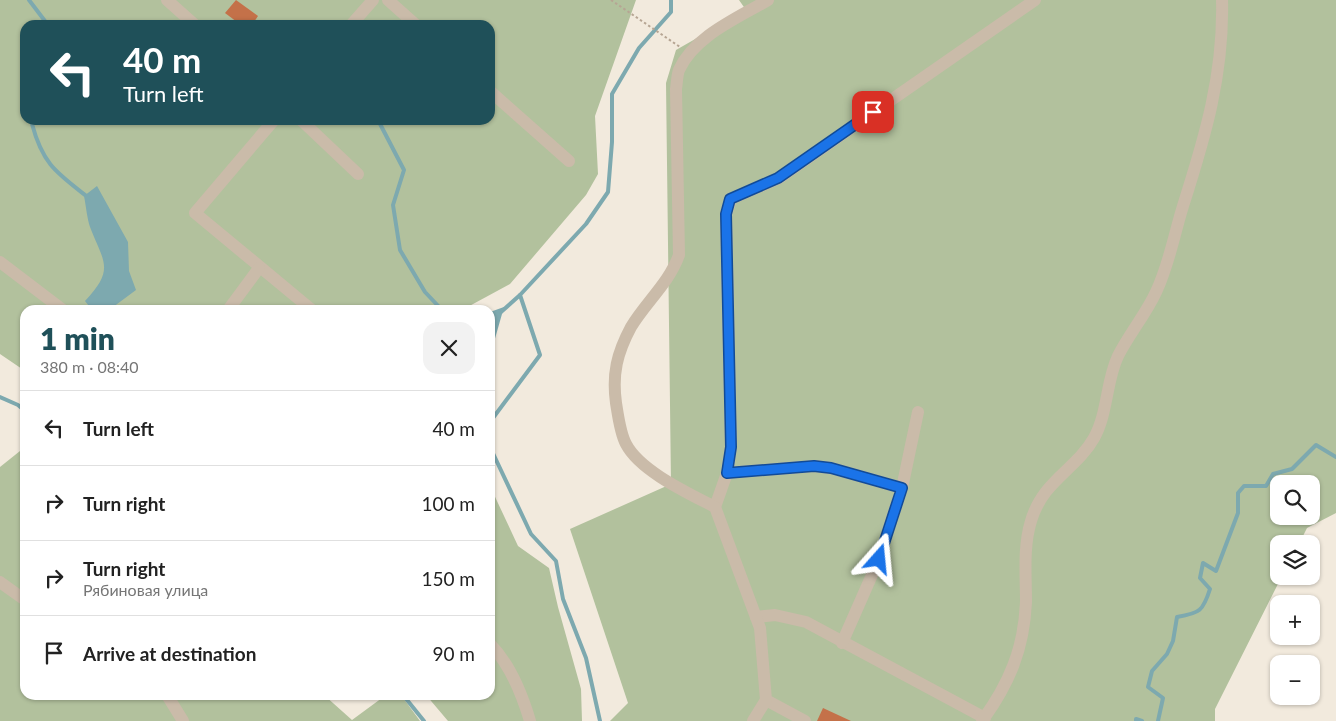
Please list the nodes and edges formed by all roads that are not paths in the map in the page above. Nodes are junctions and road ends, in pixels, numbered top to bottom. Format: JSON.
{"nodes":[{"id":1,"x":167,"y":0,"type":"edge"},
{"id":2,"x":373,"y":0,"type":"edge"},
{"id":3,"x":388,"y":0,"type":"edge"},
{"id":4,"x":768,"y":0,"type":"edge"},
{"id":5,"x":1035,"y":0,"type":"edge"},
{"id":6,"x":1222,"y":0,"type":"edge"},
{"id":7,"x":189,"y":20,"type":"edge"},
{"id":8,"x":355,"y":20,"type":"edge"},
{"id":9,"x":410,"y":20,"type":"edge"},
{"id":10,"x":495,"y":95,"type":"edge"},
{"id":11,"x":270,"y":125,"type":"edge"},
{"id":12,"x":306,"y":125,"type":"edge"},
{"id":13,"x":569,"y":161,"type":"dead end"},
{"id":14,"x":358,"y":174,"type":"dead end"},
{"id":15,"x":0,"y":262,"type":"edge"},
{"id":16,"x":259,"y":268,"type":"junction"},
{"id":17,"x":56,"y":305,"type":"edge"},
{"id":18,"x":232,"y":305,"type":"edge"},
{"id":19,"x":306,"y":305,"type":"edge"},
{"id":20,"x":918,"y":412,"type":"dead end"},
{"id":21,"x":727,"y":473,"type":"junction"},
{"id":22,"x":902,"y":488,"type":"junction"},
{"id":23,"x":715,"y":507,"type":"junction"},
{"id":24,"x":0,"y":582,"type":"edge"},
{"id":25,"x":20,"y":596,"type":"edge"},
{"id":26,"x":756,"y":617,"type":"junction"},
{"id":27,"x":842,"y":643,"type":"junction"},
{"id":28,"x":495,"y":649,"type":"edge"},
{"id":29,"x":170,"y":700,"type":"edge"},
{"id":30,"x":766,"y":700,"type":"junction"},
{"id":31,"x":983,"y":719,"type":"edge"},
{"id":32,"x":183,"y":721,"type":"edge"},
{"id":33,"x":530,"y":721,"type":"edge"},
{"id":34,"x":753,"y":721,"type":"edge"},
{"id":35,"x":805,"y":721,"type":"edge"}],
"edges":[{"from":1,"to":7,"type":"street"},
{"from":2,"to":8,"type":"street"},
{"from":3,"to":9,"type":"street"},
{"from":4,"to":23,"type":"street"},
{"from":5,"to":21,"type":"street"},
{"from":6,"to":31,"type":"street"},
{"from":10,"to":13,"type":"street"},
{"from":11,"to":16,"type":"street"},
{"from":12,"to":14,"type":"street"},
{"from":15,"to":17,"type":"street"},
{"from":16,"to":18,"type":"street"},
{"from":16,"to":19,"type":"street"},
{"from":20,"to":22,"type":"street"},
{"from":21,"to":22,"type":"street"},
{"from":21,"to":23,"type":"street"},
{"from":22,"to":27,"type":"street"},
{"from":23,"to":26,"type":"street"},
{"from":24,"to":25,"type":"street"},
{"from":26,"to":27,"type":"street"},
{"from":26,"to":30,"type":"street"},
{"from":27,"to":31,"type":"street"},
{"from":28,"to":33,"type":"street"},
{"from":29,"to":32,"type":"street"},
{"from":30,"to":34,"type":"street"},
{"from":30,"to":35,"type":"street"}]}
